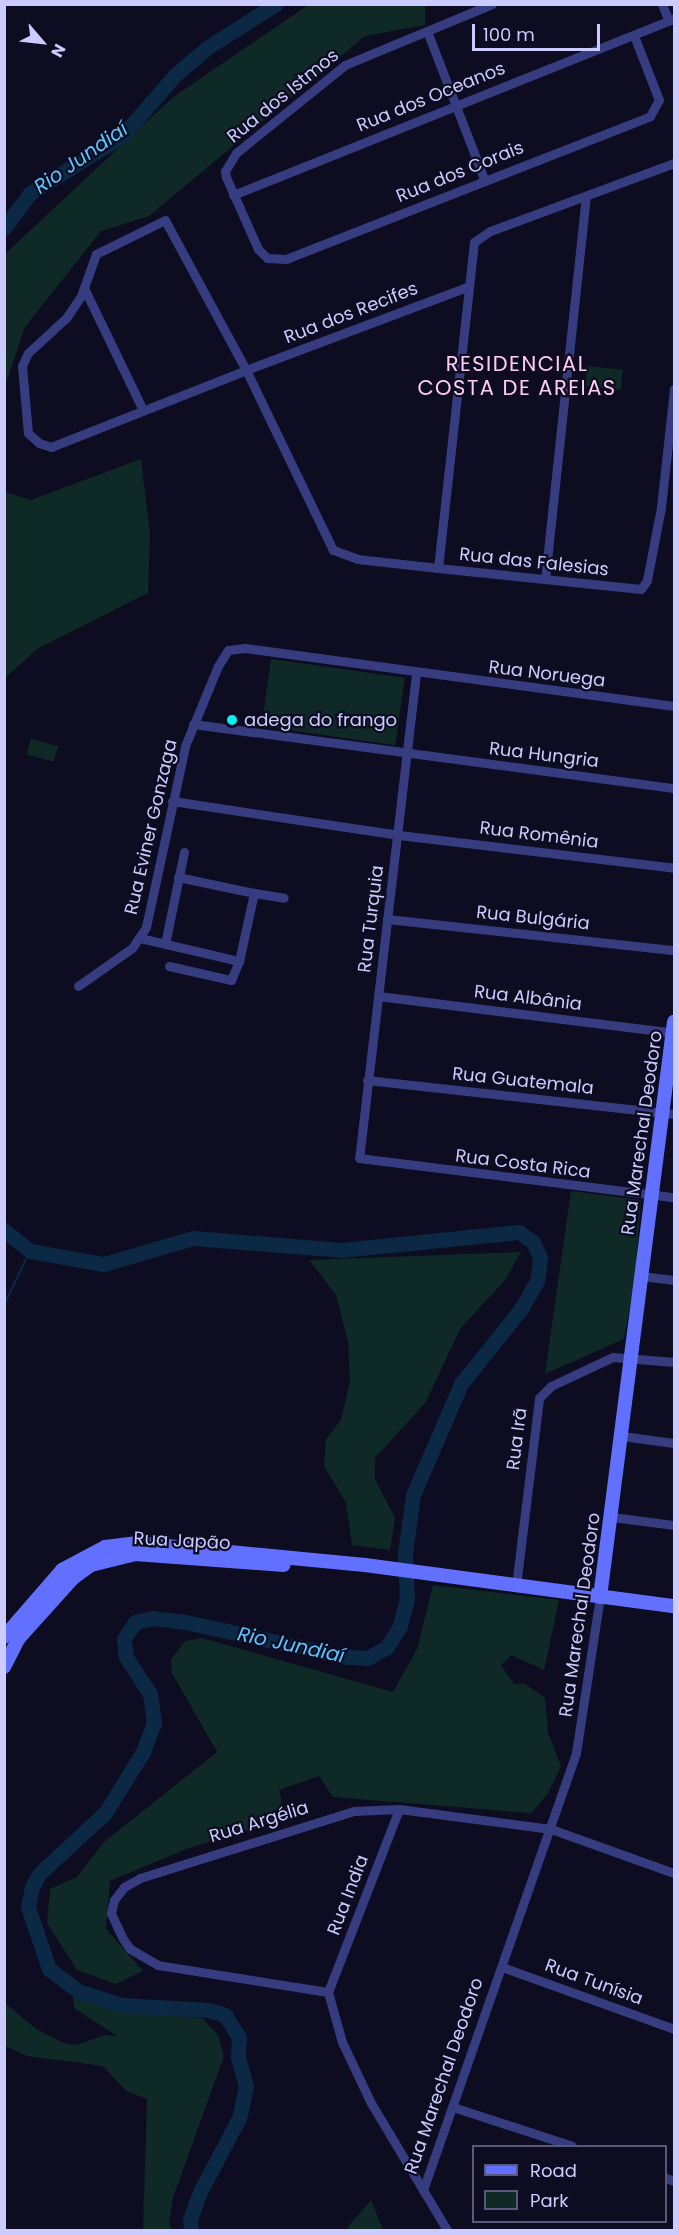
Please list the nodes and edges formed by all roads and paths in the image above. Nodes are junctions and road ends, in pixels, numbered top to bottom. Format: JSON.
{"nodes":[{"id":1,"x":492,"y":4,"type":"edge"},
{"id":2,"x":662,"y":4,"type":"edge"},
{"id":3,"x":672,"y":20,"type":"edge"},
{"id":4,"x":427,"y":31,"type":"junction"},
{"id":5,"x":634,"y":36,"type":"junction"},
{"id":6,"x":455,"y":105,"type":"junction"},
{"id":7,"x":675,"y":163,"type":"edge"},
{"id":8,"x":484,"y":179,"type":"junction"},
{"id":9,"x":233,"y":195,"type":"junction"},
{"id":10,"x":586,"y":196,"type":"junction"},
{"id":11,"x":467,"y":287,"type":"junction"},
{"id":12,"x":84,"y":288,"type":"junction"},
{"id":13,"x":246,"y":370,"type":"junction"},
{"id":14,"x":675,"y":389,"type":"edge"},
{"id":15,"x":143,"y":410,"type":"junction"},
{"id":16,"x":438,"y":568,"type":"junction"},
{"id":17,"x":545,"y":579,"type":"junction"},
{"id":18,"x":228,"y":651,"type":"joint"},
{"id":19,"x":416,"y":674,"type":"junction"},
{"id":20,"x":675,"y":706,"type":"edge"},
{"id":21,"x":193,"y":724,"type":"junction"},
{"id":22,"x":409,"y":754,"type":"junction"},
{"id":23,"x":675,"y":788,"type":"edge"},
{"id":24,"x":172,"y":801,"type":"junction"},
{"id":25,"x":399,"y":835,"type":"junction"},
{"id":26,"x":184,"y":852,"type":"dead end"},
{"id":27,"x":675,"y":868,"type":"edge"},
{"id":28,"x":178,"y":877,"type":"junction"},
{"id":29,"x":254,"y":892,"type":"junction"},
{"id":30,"x":284,"y":898,"type":"dead end"},
{"id":31,"x":387,"y":919,"type":"junction"},
{"id":32,"x":140,"y":938,"type":"junction"},
{"id":33,"x":165,"y":944,"type":"junction"},
{"id":34,"x":675,"y":950,"type":"edge"},
{"id":35,"x":238,"y":961,"type":"junction"},
{"id":36,"x":169,"y":966,"type":"dead end"},
{"id":37,"x":78,"y":986,"type":"dead end"},
{"id":38,"x":378,"y":996,"type":"junction"},
{"id":39,"x":674,"y":1029,"type":"edge"},
{"id":40,"x":367,"y":1080,"type":"junction"},
{"id":41,"x":668,"y":1113,"type":"edge"},
{"id":42,"x":367,"y":1162,"type":"joint"},
{"id":43,"x":652,"y":1194,"type":"junction"},
{"id":44,"x":675,"y":1197,"type":"edge"},
{"id":45,"x":641,"y":1276,"type":"junction"},
{"id":46,"x":675,"y":1280,"type":"edge"},
{"id":47,"x":630,"y":1356,"type":"junction"},
{"id":48,"x":675,"y":1362,"type":"edge"},
{"id":49,"x":622,"y":1436,"type":"junction"},
{"id":50,"x":675,"y":1443,"type":"edge"},
{"id":51,"x":612,"y":1517,"type":"junction"},
{"id":52,"x":675,"y":1525,"type":"edge"},
{"id":53,"x":376,"y":1568,"type":"junction"},
{"id":54,"x":516,"y":1586,"type":"junction"},
{"id":55,"x":600,"y":1597,"type":"junction"},
{"id":56,"x":675,"y":1606,"type":"edge"},
{"id":57,"x":4,"y":1637,"type":"edge"},
{"id":58,"x":4,"y":1667,"type":"edge"},
{"id":59,"x":399,"y":1809,"type":"junction"},
{"id":60,"x":551,"y":1829,"type":"junction"},
{"id":61,"x":675,"y":1872,"type":"edge"},
{"id":62,"x":502,"y":1967,"type":"junction"},
{"id":63,"x":328,"y":1992,"type":"junction"},
{"id":64,"x":675,"y":2029,"type":"edge"},
{"id":65,"x":453,"y":2107,"type":"junction"},
{"id":66,"x":569,"y":2145,"type":"edge"},
{"id":67,"x":423,"y":2190,"type":"junction"},
{"id":68,"x":447,"y":2230,"type":"edge"}],
"edges":[{"from":1,"to":4,"type":"street","name":"Rua dos Istmos"},
{"from":2,"to":3,"type":"street"},
{"from":3,"to":5,"type":"street","name":"Rua dos Oceanos"},
{"from":4,"to":6,"type":"street"},
{"from":4,"to":9,"type":"street","name":"Rua dos Istmos"},
{"from":5,"to":6,"type":"street","name":"Rua dos Oceanos"},
{"from":5,"to":8,"type":"street","name":"Rua dos Corais"},
{"from":6,"to":8,"type":"street"},
{"from":6,"to":9,"type":"street","name":"Rua dos Oceanos"},
{"from":7,"to":10,"type":"street"},
{"from":8,"to":9,"type":"street","name":"Rua dos Corais"},
{"from":10,"to":11,"type":"street","name":"Rua das Falesias"},
{"from":10,"to":17,"type":"street"},
{"from":11,"to":13,"type":"street","name":"Rua dos Recifes"},
{"from":11,"to":16,"type":"street","name":"Rua das Falesias"},
{"from":12,"to":13,"type":"street"},
{"from":12,"to":15,"type":"street"},
{"from":12,"to":15,"type":"street","name":"Rua dos Recifes"},
{"from":13,"to":15,"type":"street","name":"Rua dos Recifes"},
{"from":13,"to":16,"type":"street"},
{"from":14,"to":17,"type":"street","name":"Rua das Falesias"},
{"from":16,"to":17,"type":"street","name":"Rua das Falesias"},
{"from":18,"to":19,"type":"street","name":"Rua Noruega"},
{"from":18,"to":21,"type":"street","name":"Rua Eviner Gonzaga"},
{"from":19,"to":20,"type":"street","name":"Rua Noruega"},
{"from":19,"to":22,"type":"street","name":"Rua Turquia"},
{"from":21,"to":22,"type":"street","name":"Rua Hungria"},
{"from":21,"to":24,"type":"street","name":"Rua Eviner Gonzaga"},
{"from":22,"to":23,"type":"street","name":"Rua Hungria"},
{"from":22,"to":25,"type":"street","name":"Rua Turquia"},
{"from":24,"to":25,"type":"street","name":"Rua Romênia"},
{"from":24,"to":32,"type":"street","name":"Rua Eviner Gonzaga"},
{"from":25,"to":27,"type":"street","name":"Rua Romênia"},
{"from":25,"to":31,"type":"street","name":"Rua Turquia"},
{"from":26,"to":28,"type":"street"},
{"from":28,"to":29,"type":"street"},
{"from":28,"to":33,"type":"street"},
{"from":29,"to":30,"type":"street"},
{"from":29,"to":35,"type":"street"},
{"from":31,"to":34,"type":"street","name":"Rua Bulgária"},
{"from":31,"to":38,"type":"street","name":"Rua Turquia"},
{"from":32,"to":33,"type":"street"},
{"from":32,"to":37,"type":"street","name":"Rua Eviner Gonzaga"},
{"from":33,"to":35,"type":"street"},
{"from":35,"to":36,"type":"street"},
{"from":38,"to":39,"type":"street","name":"Rua Albânia"},
{"from":38,"to":40,"type":"street","name":"Rua Turquia"},
{"from":39,"to":41,"type":"street","name":"Rua Marechal Deodoro"},
{"from":40,"to":41,"type":"street","name":"Rua Guatemala"},
{"from":40,"to":42,"type":"street","name":"Rua Turquia"},
{"from":41,"to":43,"type":"street","name":"Rua Marechal Deodoro"},
{"from":42,"to":43,"type":"street","name":"Rua Costa Rica"},
{"from":43,"to":44,"type":"street","name":"Rua Costa Rica"},
{"from":43,"to":45,"type":"street","name":"Rua Marechal Deodoro"},
{"from":45,"to":46,"type":"street"},
{"from":45,"to":47,"type":"street","name":"Rua Marechal Deodoro"},
{"from":47,"to":48,"type":"street"},
{"from":47,"to":49,"type":"street","name":"Rua Marechal Deodoro"},
{"from":47,"to":54,"type":"street","name":"Rua Irã"},
{"from":49,"to":50,"type":"street"},
{"from":49,"to":51,"type":"street","name":"Rua Marechal Deodoro"},
{"from":51,"to":52,"type":"street"},
{"from":51,"to":55,"type":"street","name":"Rua Marechal Deodoro"},
{"from":53,"to":54,"type":"street","name":"Rua Japão"},
{"from":53,"to":57,"type":"street","name":"Rua Japão"},
{"from":53,"to":58,"type":"street","name":"Rua Japão"},
{"from":54,"to":55,"type":"street","name":"Rua Japão"},
{"from":55,"to":56,"type":"street","name":"Rua Japão"},
{"from":55,"to":60,"type":"street","name":"Rua Marechal Deodoro"},
{"from":59,"to":60,"type":"street","name":"Rua Argélia"},
{"from":59,"to":63,"type":"street","name":"Rua India"},
{"from":59,"to":63,"type":"street","name":"Rua Argélia"},
{"from":60,"to":61,"type":"street","name":"Rua Argélia"},
{"from":60,"to":62,"type":"street","name":"Rua Marechal Deodoro"},
{"from":62,"to":64,"type":"street","name":"Rua Tunísia"},
{"from":62,"to":65,"type":"street","name":"Rua Marechal Deodoro"},
{"from":63,"to":67,"type":"street"},
{"from":65,"to":66,"type":"street"},
{"from":65,"to":67,"type":"street","name":"Rua Marechal Deodoro"},
{"from":67,"to":68,"type":"street"}]}
